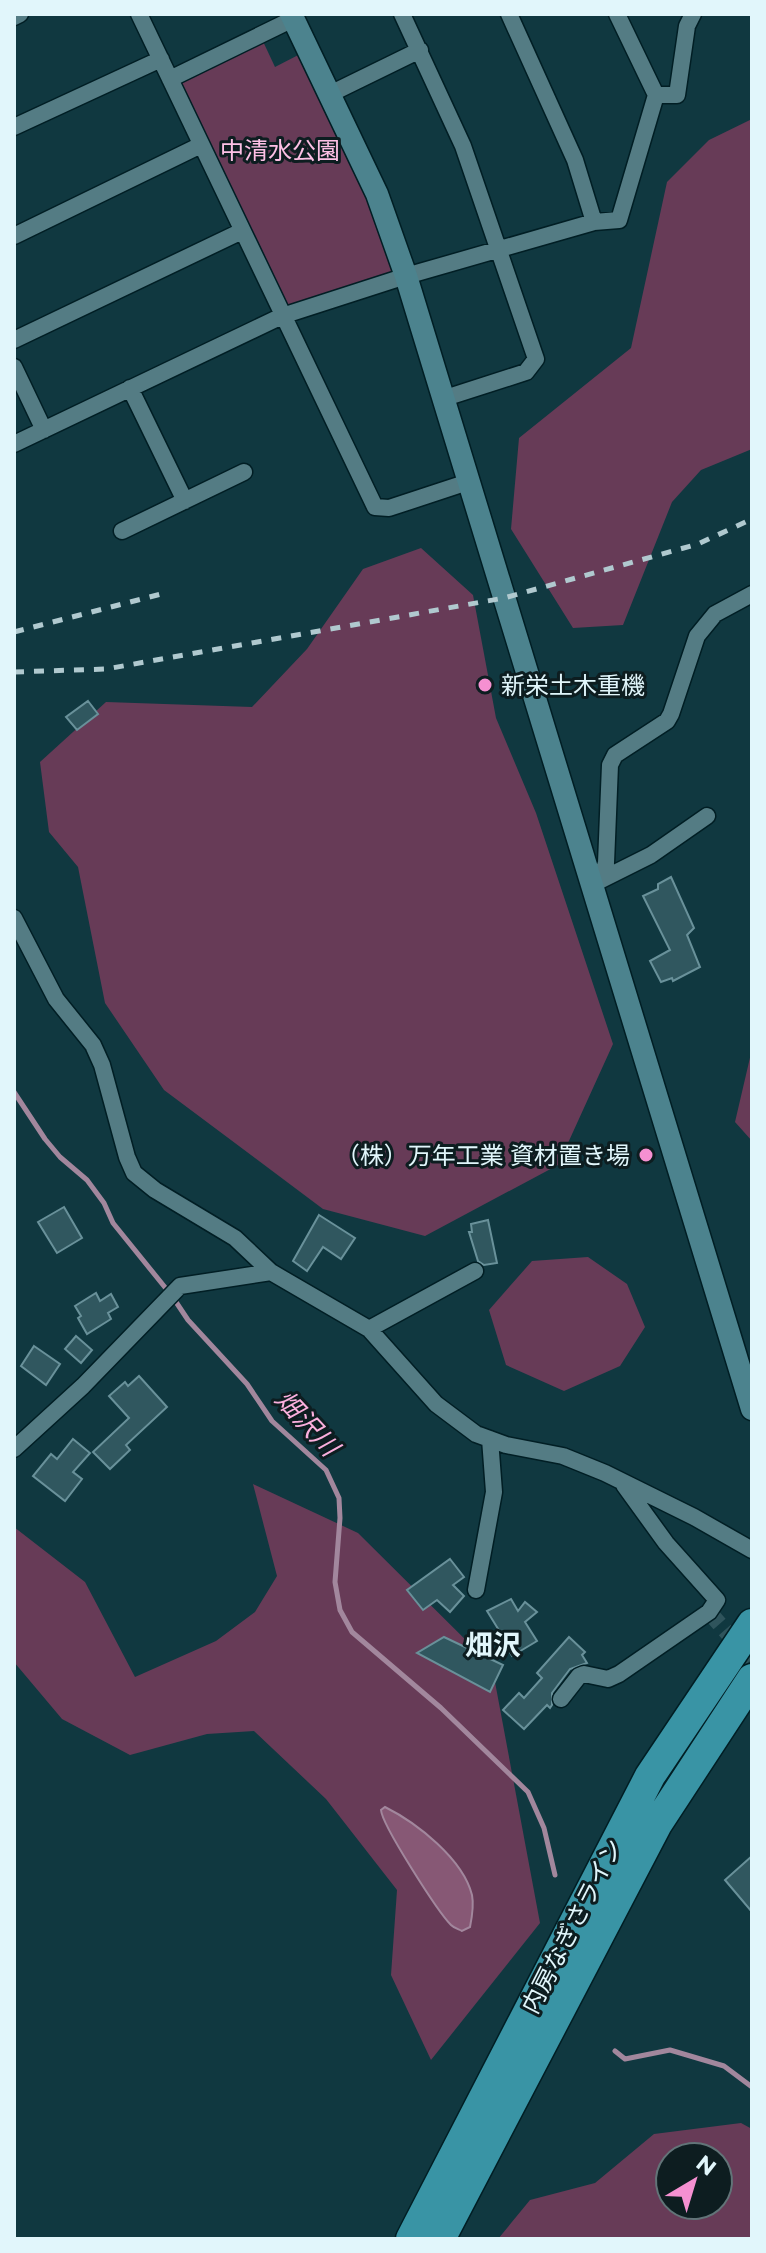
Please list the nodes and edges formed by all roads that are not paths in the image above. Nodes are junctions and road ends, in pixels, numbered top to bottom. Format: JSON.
{"nodes":[{"id":1,"x":20,"y":14,"type":"edge"},
{"id":2,"x":139,"y":14,"type":"edge"},
{"id":3,"x":402,"y":14,"type":"edge"},
{"id":4,"x":509,"y":14,"type":"edge"},
{"id":5,"x":617,"y":14,"type":"edge"},
{"id":6,"x":693,"y":14,"type":"edge"},
{"id":7,"x":14,"y":17,"type":"edge"},
{"id":8,"x":292,"y":17,"type":"edge"},
{"id":9,"x":420,"y":50,"type":"junction"},
{"id":10,"x":161,"y":59,"type":"junction"},
{"id":11,"x":170,"y":79,"type":"junction"},
{"id":12,"x":330,"y":94,"type":"junction"},
{"id":13,"x":656,"y":95,"type":"junction"},
{"id":14,"x":14,"y":127,"type":"edge"},
{"id":15,"x":201,"y":145,"type":"junction"},
{"id":16,"x":594,"y":222,"type":"junction"},
{"id":17,"x":242,"y":231,"type":"junction"},
{"id":18,"x":14,"y":236,"type":"edge"},
{"id":19,"x":499,"y":251,"type":"junction"},
{"id":20,"x":406,"y":276,"type":"junction"},
{"id":21,"x":282,"y":316,"type":"junction"},
{"id":22,"x":14,"y":340,"type":"edge"},
{"id":23,"x":14,"y":367,"type":"edge"},
{"id":24,"x":130,"y":388,"type":"junction"},
{"id":25,"x":442,"y":399,"type":"junction"},
{"id":26,"x":44,"y":430,"type":"junction"},
{"id":27,"x":14,"y":444,"type":"edge"},
{"id":28,"x":244,"y":472,"type":"dead end"},
{"id":29,"x":468,"y":482,"type":"junction"},
{"id":30,"x":185,"y":501,"type":"junction"},
{"id":31,"x":122,"y":531,"type":"dead end"},
{"id":32,"x":752,"y":594,"type":"edge"},
{"id":33,"x":707,"y":816,"type":"dead end"},
{"id":34,"x":591,"y":881,"type":"junction"},
{"id":35,"x":14,"y":918,"type":"edge"},
{"id":36,"x":475,"y":1271,"type":"dead end"},
{"id":37,"x":271,"y":1272,"type":"junction"},
{"id":38,"x":369,"y":1329,"type":"junction"},
{"id":39,"x":752,"y":1409,"type":"edge"},
{"id":40,"x":490,"y":1439,"type":"junction"},
{"id":41,"x":14,"y":1449,"type":"edge"},
{"id":42,"x":621,"y":1480,"type":"junction"},
{"id":43,"x":752,"y":1550,"type":"edge"},
{"id":44,"x":476,"y":1590,"type":"dead end"},
{"id":45,"x":752,"y":1624,"type":"edge"},
{"id":46,"x":752,"y":1679,"type":"edge"},
{"id":47,"x":561,"y":1699,"type":"dead end"},
{"id":48,"x":411,"y":2239,"type":"edge"},
{"id":49,"x":440,"y":2239,"type":"edge"}],
"edges":[{"from":1,"to":7,"type":"street"},
{"from":2,"to":10,"type":"street"},
{"from":3,"to":9,"type":"street"},
{"from":4,"to":16,"type":"street"},
{"from":5,"to":13,"type":"street"},
{"from":6,"to":13,"type":"street"},
{"from":8,"to":11,"type":"street"},
{"from":8,"to":12,"type":"street"},
{"from":9,"to":12,"type":"street"},
{"from":9,"to":19,"type":"street"},
{"from":10,"to":11,"type":"street"},
{"from":10,"to":14,"type":"street"},
{"from":11,"to":15,"type":"street"},
{"from":12,"to":20,"type":"street"},
{"from":13,"to":16,"type":"street"},
{"from":15,"to":17,"type":"street"},
{"from":15,"to":18,"type":"street"},
{"from":16,"to":19,"type":"street"},
{"from":17,"to":21,"type":"street"},
{"from":17,"to":22,"type":"street"},
{"from":19,"to":20,"type":"street"},
{"from":19,"to":25,"type":"street"},
{"from":20,"to":21,"type":"street"},
{"from":20,"to":25,"type":"street"},
{"from":21,"to":24,"type":"street"},
{"from":21,"to":29,"type":"street"},
{"from":23,"to":26,"type":"street"},
{"from":24,"to":26,"type":"street"},
{"from":24,"to":30,"type":"street"},
{"from":25,"to":29,"type":"street"},
{"from":26,"to":27,"type":"street"},
{"from":28,"to":30,"type":"street"},
{"from":29,"to":34,"type":"street"},
{"from":30,"to":31,"type":"street"},
{"from":32,"to":34,"type":"street"},
{"from":33,"to":34,"type":"street"},
{"from":34,"to":39,"type":"street"},
{"from":35,"to":37,"type":"street"},
{"from":36,"to":38,"type":"street"},
{"from":37,"to":38,"type":"street"},
{"from":37,"to":41,"type":"street"},
{"from":38,"to":40,"type":"street"},
{"from":40,"to":42,"type":"street"},
{"from":40,"to":44,"type":"street"},
{"from":42,"to":43,"type":"street"},
{"from":42,"to":47,"type":"street"},
{"from":45,"to":48,"type":"highway","name":"内房なぎさライン"},
{"from":46,"to":49,"type":"highway","name":"内房なぎさライン"}]}
